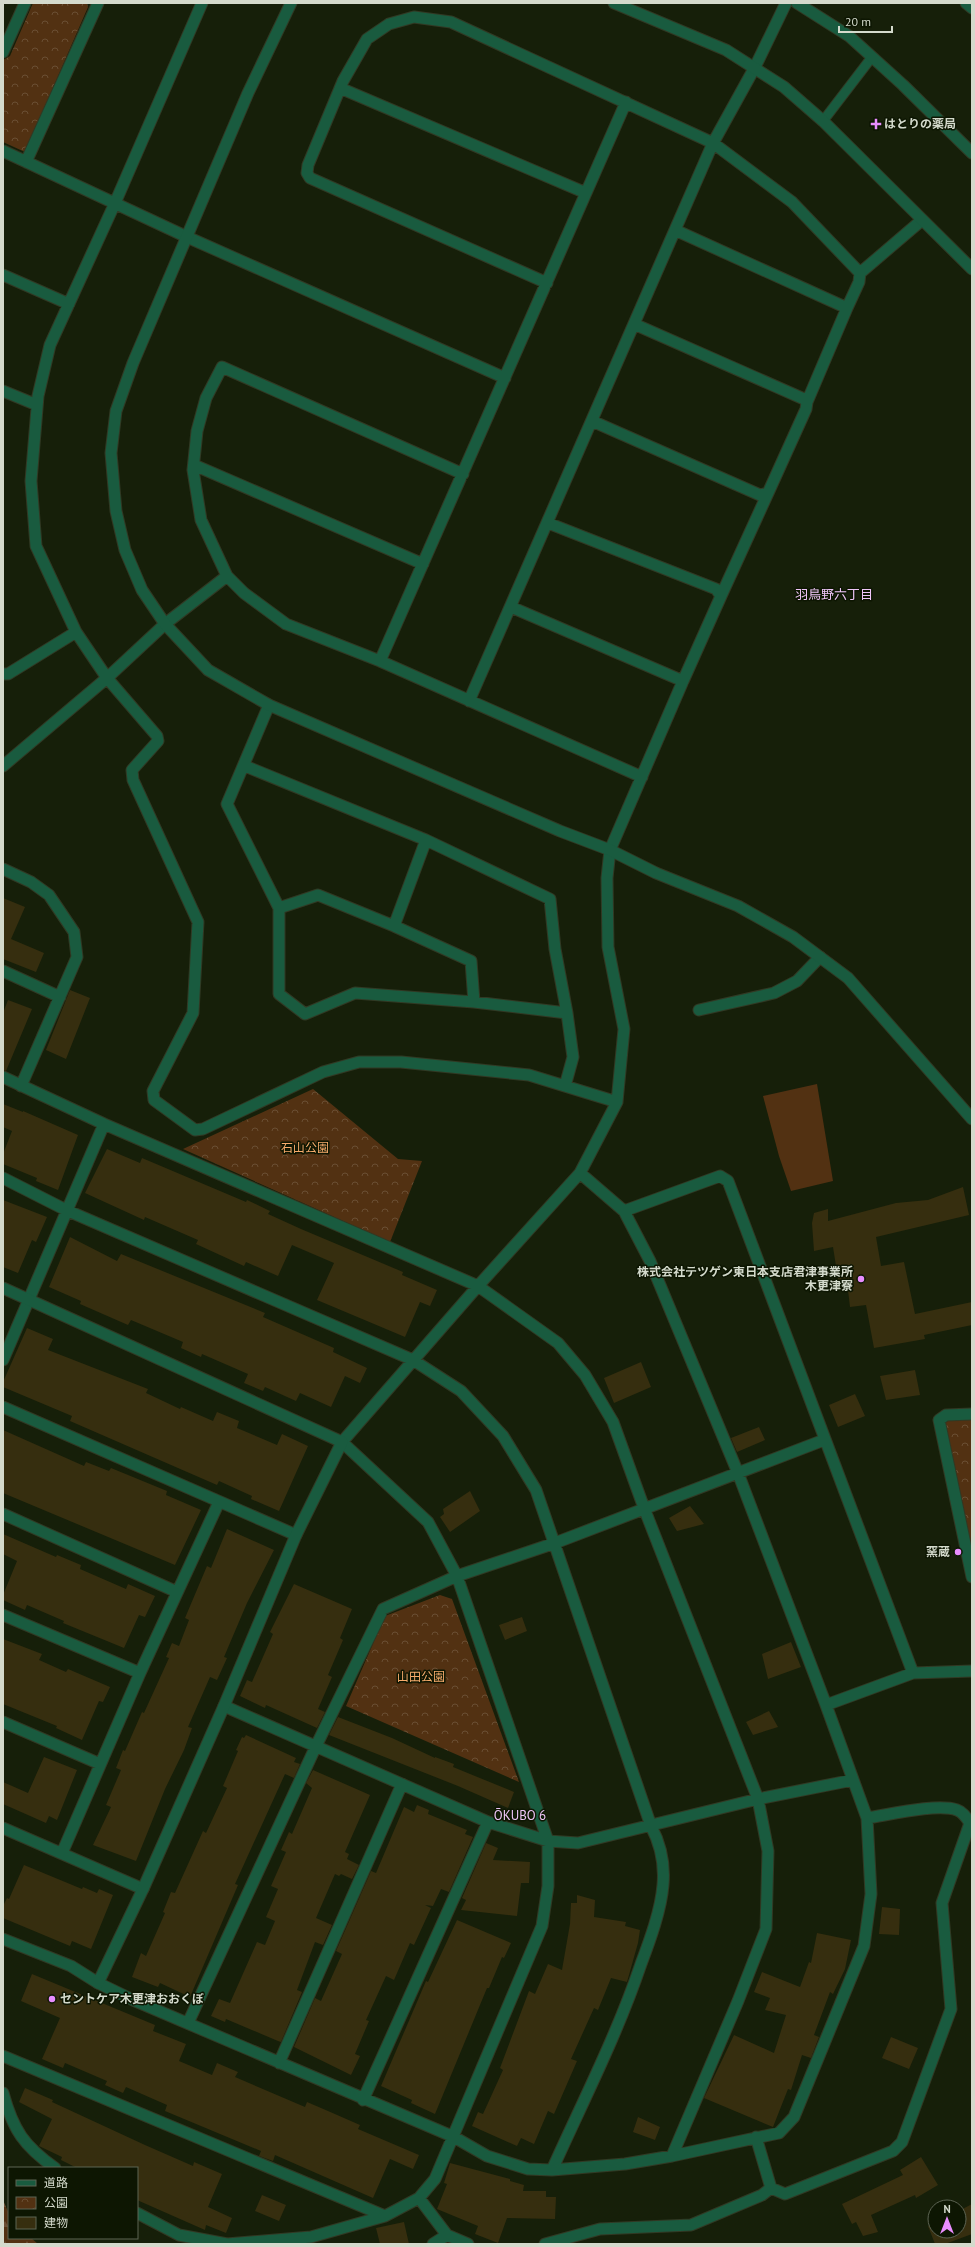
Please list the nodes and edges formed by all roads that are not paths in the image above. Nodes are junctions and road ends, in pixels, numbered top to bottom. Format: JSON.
{"nodes":[{"id":1,"x":25,"y":3,"type":"edge"},
{"id":2,"x":98,"y":3,"type":"edge"},
{"id":3,"x":202,"y":3,"type":"edge"},
{"id":4,"x":291,"y":3,"type":"edge"},
{"id":5,"x":614,"y":3,"type":"edge"},
{"id":6,"x":786,"y":3,"type":"edge"},
{"id":7,"x":798,"y":3,"type":"edge"},
{"id":8,"x":966,"y":3,"type":"edge"},
{"id":9,"x":972,"y":8,"type":"edge"},
{"id":10,"x":3,"y":52,"type":"edge"},
{"id":11,"x":870,"y":55,"type":"junction"},
{"id":12,"x":755,"y":68,"type":"junction"},
{"id":13,"x":340,"y":88,"type":"junction"},
{"id":14,"x":626,"y":102,"type":"junction"},
{"id":15,"x":822,"y":120,"type":"junction"},
{"id":16,"x":713,"y":143,"type":"junction"},
{"id":17,"x":3,"y":151,"type":"edge"},
{"id":18,"x":972,"y":153,"type":"edge"},
{"id":19,"x":26,"y":162,"type":"junction"},
{"id":20,"x":586,"y":193,"type":"junction"},
{"id":21,"x":115,"y":203,"type":"junction"},
{"id":22,"x":922,"y":220,"type":"junction"},
{"id":23,"x":675,"y":230,"type":"junction"},
{"id":24,"x":187,"y":237,"type":"junction"},
{"id":25,"x":972,"y":268,"type":"edge"},
{"id":26,"x":860,"y":273,"type":"junction"},
{"id":27,"x":3,"y":275,"type":"edge"},
{"id":28,"x":547,"y":283,"type":"junction"},
{"id":29,"x":68,"y":304,"type":"junction"},
{"id":30,"x":847,"y":308,"type":"junction"},
{"id":31,"x":634,"y":324,"type":"junction"},
{"id":32,"x":505,"y":378,"type":"junction"},
{"id":33,"x":3,"y":391,"type":"edge"},
{"id":34,"x":806,"y":402,"type":"junction"},
{"id":35,"x":37,"y":405,"type":"junction"},
{"id":36,"x":592,"y":421,"type":"junction"},
{"id":37,"x":194,"y":464,"type":"junction"},
{"id":38,"x":463,"y":474,"type":"junction"},
{"id":39,"x":768,"y":493,"type":"junction"},
{"id":40,"x":548,"y":523,"type":"junction"},
{"id":41,"x":423,"y":564,"type":"junction"},
{"id":42,"x":228,"y":576,"type":"junction"},
{"id":43,"x":721,"y":596,"type":"junction"},
{"id":44,"x":510,"y":607,"type":"junction"},
{"id":45,"x":165,"y":624,"type":"junction"},
{"id":46,"x":76,"y":632,"type":"junction"},
{"id":47,"x":380,"y":661,"type":"junction"},
{"id":48,"x":3,"y":674,"type":"edge"},
{"id":49,"x":107,"y":678,"type":"junction"},
{"id":50,"x":683,"y":681,"type":"junction"},
{"id":51,"x":470,"y":701,"type":"junction"},
{"id":52,"x":269,"y":705,"type":"junction"},
{"id":53,"x":3,"y":766,"type":"edge"},
{"id":54,"x":245,"y":766,"type":"junction"},
{"id":55,"x":642,"y":777,"type":"junction"},
{"id":56,"x":426,"y":840,"type":"junction"},
{"id":57,"x":610,"y":850,"type":"junction"},
{"id":58,"x":3,"y":869,"type":"edge"},
{"id":59,"x":279,"y":908,"type":"junction"},
{"id":60,"x":394,"y":926,"type":"junction"},
{"id":61,"x":820,"y":957,"type":"junction"},
{"id":62,"x":3,"y":971,"type":"edge"},
{"id":63,"x":60,"y":997,"type":"junction"},
{"id":64,"x":474,"y":1002,"type":"junction"},
{"id":65,"x":699,"y":1010,"type":"dead end"},
{"id":66,"x":567,"y":1013,"type":"junction"},
{"id":67,"x":3,"y":1077,"type":"edge"},
{"id":68,"x":22,"y":1086,"type":"junction"},
{"id":69,"x":565,"y":1086,"type":"junction"},
{"id":70,"x":617,"y":1102,"type":"junction"},
{"id":71,"x":972,"y":1119,"type":"edge"},
{"id":72,"x":104,"y":1124,"type":"junction"},
{"id":73,"x":580,"y":1173,"type":"junction"},
{"id":74,"x":3,"y":1178,"type":"edge"},
{"id":75,"x":66,"y":1210,"type":"junction"},
{"id":76,"x":624,"y":1211,"type":"junction"},
{"id":77,"x":478,"y":1286,"type":"junction"},
{"id":78,"x":3,"y":1288,"type":"edge"},
{"id":79,"x":29,"y":1299,"type":"junction"},
{"id":80,"x":3,"y":1360,"type":"edge"},
{"id":81,"x":413,"y":1360,"type":"junction"},
{"id":82,"x":3,"y":1407,"type":"edge"},
{"id":83,"x":972,"y":1414,"type":"edge"},
{"id":84,"x":824,"y":1440,"type":"junction"},
{"id":85,"x":342,"y":1442,"type":"junction"},
{"id":86,"x":738,"y":1473,"type":"junction"},
{"id":87,"x":219,"y":1502,"type":"junction"},
{"id":88,"x":644,"y":1508,"type":"junction"},
{"id":89,"x":3,"y":1514,"type":"edge"},
{"id":90,"x":296,"y":1535,"type":"junction"},
{"id":91,"x":555,"y":1543,"type":"junction"},
{"id":92,"x":457,"y":1576,"type":"junction"},
{"id":93,"x":972,"y":1577,"type":"edge"},
{"id":94,"x":177,"y":1592,"type":"junction"},
{"id":95,"x":3,"y":1615,"type":"edge"},
{"id":96,"x":972,"y":1671,"type":"edge"},
{"id":97,"x":140,"y":1673,"type":"junction"},
{"id":98,"x":913,"y":1673,"type":"junction"},
{"id":99,"x":826,"y":1705,"type":"junction"},
{"id":100,"x":224,"y":1706,"type":"junction"},
{"id":101,"x":3,"y":1722,"type":"edge"},
{"id":102,"x":316,"y":1746,"type":"junction"},
{"id":103,"x":100,"y":1764,"type":"junction"},
{"id":104,"x":853,"y":1780,"type":"junction"},
{"id":105,"x":402,"y":1784,"type":"junction"},
{"id":106,"x":758,"y":1799,"type":"junction"},
{"id":107,"x":867,"y":1818,"type":"junction"},
{"id":108,"x":488,"y":1822,"type":"junction"},
{"id":109,"x":651,"y":1826,"type":"junction"},
{"id":110,"x":3,"y":1828,"type":"edge"},
{"id":111,"x":548,"y":1841,"type":"junction"},
{"id":112,"x":62,"y":1854,"type":"junction"},
{"id":113,"x":143,"y":1889,"type":"junction"},
{"id":114,"x":3,"y":1939,"type":"edge"},
{"id":115,"x":98,"y":1982,"type":"junction"},
{"id":116,"x":188,"y":2023,"type":"junction"},
{"id":117,"x":3,"y":2056,"type":"edge"},
{"id":118,"x":279,"y":2063,"type":"junction"},
{"id":119,"x":3,"y":2093,"type":"edge"},
{"id":120,"x":363,"y":2100,"type":"junction"},
{"id":121,"x":454,"y":2137,"type":"junction"},
{"id":122,"x":756,"y":2138,"type":"junction"},
{"id":123,"x":672,"y":2156,"type":"junction"},
{"id":124,"x":54,"y":2167,"type":"edge"},
{"id":125,"x":552,"y":2170,"type":"junction"},
{"id":126,"x":771,"y":2188,"type":"junction"},
{"id":127,"x":419,"y":2198,"type":"junction"},
{"id":128,"x":138,"y":2214,"type":"edge"},
{"id":129,"x":384,"y":2216,"type":"junction"},
{"id":130,"x":447,"y":2235,"type":"junction"},
{"id":131,"x":433,"y":2244,"type":"edge"},
{"id":132,"x":468,"y":2244,"type":"edge"},
{"id":133,"x":545,"y":2244,"type":"edge"}],
"edges":[{"from":1,"to":10,"type":"street"},
{"from":2,"to":19,"type":"street"},
{"from":3,"to":21,"type":"street"},
{"from":4,"to":24,"type":"street"},
{"from":5,"to":12,"type":"street"},
{"from":6,"to":12,"type":"street"},
{"from":7,"to":11,"type":"street"},
{"from":8,"to":9,"type":"street"},
{"from":11,"to":15,"type":"lane"},
{"from":11,"to":18,"type":"street"},
{"from":12,"to":15,"type":"street"},
{"from":12,"to":16,"type":"street"},
{"from":13,"to":14,"type":"street"},
{"from":13,"to":20,"type":"street"},
{"from":13,"to":28,"type":"street"},
{"from":14,"to":16,"type":"street"},
{"from":14,"to":20,"type":"street"},
{"from":15,"to":22,"type":"street"},
{"from":16,"to":23,"type":"street"},
{"from":16,"to":26,"type":"street"},
{"from":17,"to":19,"type":"street"},
{"from":19,"to":21,"type":"street"},
{"from":20,"to":28,"type":"street"},
{"from":21,"to":24,"type":"street"},
{"from":21,"to":29,"type":"street"},
{"from":22,"to":25,"type":"street"},
{"from":22,"to":26,"type":"street"},
{"from":23,"to":30,"type":"street"},
{"from":23,"to":31,"type":"street"},
{"from":24,"to":32,"type":"street"},
{"from":24,"to":45,"type":"street"},
{"from":26,"to":30,"type":"street"},
{"from":27,"to":29,"type":"street"},
{"from":28,"to":32,"type":"street"},
{"from":29,"to":35,"type":"street"},
{"from":30,"to":34,"type":"street"},
{"from":31,"to":34,"type":"street"},
{"from":31,"to":36,"type":"street"},
{"from":32,"to":38,"type":"street"},
{"from":33,"to":35,"type":"street"},
{"from":34,"to":39,"type":"street"},
{"from":35,"to":46,"type":"street"},
{"from":36,"to":39,"type":"street"},
{"from":36,"to":40,"type":"street"},
{"from":37,"to":38,"type":"street"},
{"from":37,"to":41,"type":"street"},
{"from":37,"to":42,"type":"street"},
{"from":38,"to":41,"type":"street"},
{"from":39,"to":43,"type":"street"},
{"from":40,"to":43,"type":"street"},
{"from":40,"to":44,"type":"street"},
{"from":41,"to":47,"type":"street"},
{"from":42,"to":45,"type":"street"},
{"from":42,"to":47,"type":"street"},
{"from":43,"to":50,"type":"street"},
{"from":44,"to":50,"type":"street"},
{"from":44,"to":51,"type":"street"},
{"from":45,"to":49,"type":"street"},
{"from":45,"to":52,"type":"street"},
{"from":46,"to":48,"type":"street"},
{"from":46,"to":49,"type":"street"},
{"from":47,"to":51,"type":"street"},
{"from":49,"to":53,"type":"street"},
{"from":49,"to":69,"type":"street"},
{"from":50,"to":55,"type":"street"},
{"from":51,"to":55,"type":"street"},
{"from":52,"to":54,"type":"street"},
{"from":52,"to":57,"type":"street"},
{"from":54,"to":56,"type":"street"},
{"from":54,"to":59,"type":"street"},
{"from":55,"to":57,"type":"street"},
{"from":56,"to":60,"type":"street"},
{"from":56,"to":66,"type":"street"},
{"from":57,"to":61,"type":"street"},
{"from":57,"to":70,"type":"street"},
{"from":58,"to":63,"type":"street"},
{"from":59,"to":60,"type":"street"},
{"from":59,"to":64,"type":"street"},
{"from":60,"to":64,"type":"street"},
{"from":61,"to":65,"type":"street"},
{"from":61,"to":71,"type":"street"},
{"from":62,"to":63,"type":"street"},
{"from":63,"to":68,"type":"street"},
{"from":64,"to":66,"type":"street"},
{"from":66,"to":69,"type":"street"},
{"from":67,"to":68,"type":"street"},
{"from":68,"to":72,"type":"street"},
{"from":69,"to":70,"type":"street"},
{"from":70,"to":73,"type":"street"},
{"from":72,"to":75,"type":"street"},
{"from":72,"to":77,"type":"street"},
{"from":73,"to":76,"type":"street"},
{"from":73,"to":77,"type":"street"},
{"from":74,"to":75,"type":"street"},
{"from":75,"to":79,"type":"street"},
{"from":75,"to":81,"type":"street"},
{"from":76,"to":84,"type":"street"},
{"from":76,"to":86,"type":"street"},
{"from":77,"to":81,"type":"street"},
{"from":77,"to":88,"type":"street"},
{"from":78,"to":79,"type":"street"},
{"from":79,"to":80,"type":"street"},
{"from":79,"to":85,"type":"street"},
{"from":81,"to":85,"type":"street"},
{"from":81,"to":91,"type":"street"},
{"from":82,"to":87,"type":"street"},
{"from":83,"to":93,"type":"street"},
{"from":84,"to":86,"type":"street"},
{"from":84,"to":98,"type":"street"},
{"from":85,"to":90,"type":"street"},
{"from":85,"to":92,"type":"street"},
{"from":86,"to":88,"type":"street"},
{"from":86,"to":99,"type":"street"},
{"from":87,"to":90,"type":"street"},
{"from":87,"to":94,"type":"street"},
{"from":88,"to":91,"type":"street"},
{"from":88,"to":106,"type":"street"},
{"from":89,"to":94,"type":"street"},
{"from":90,"to":100,"type":"street"},
{"from":91,"to":92,"type":"street"},
{"from":91,"to":109,"type":"street"},
{"from":92,"to":102,"type":"street"},
{"from":92,"to":111,"type":"street"},
{"from":94,"to":97,"type":"street"},
{"from":95,"to":97,"type":"street"},
{"from":96,"to":98,"type":"street"},
{"from":97,"to":103,"type":"street"},
{"from":98,"to":99,"type":"street"},
{"from":99,"to":104,"type":"street"},
{"from":100,"to":102,"type":"street"},
{"from":100,"to":113,"type":"street"},
{"from":101,"to":103,"type":"street"},
{"from":102,"to":105,"type":"street"},
{"from":102,"to":116,"type":"street"},
{"from":103,"to":112,"type":"street"},
{"from":104,"to":106,"type":"street"},
{"from":104,"to":107,"type":"street"},
{"from":105,"to":108,"type":"street"},
{"from":105,"to":118,"type":"street"},
{"from":106,"to":109,"type":"street"},
{"from":106,"to":123,"type":"street"},
{"from":107,"to":122,"type":"street"},
{"from":107,"to":126,"type":"street"},
{"from":108,"to":111,"type":"street"},
{"from":108,"to":120,"type":"street"},
{"from":109,"to":111,"type":"street"},
{"from":109,"to":125,"type":"street"},
{"from":110,"to":112,"type":"street"},
{"from":111,"to":121,"type":"street"},
{"from":112,"to":113,"type":"street"},
{"from":113,"to":115,"type":"street"},
{"from":114,"to":115,"type":"street"},
{"from":115,"to":116,"type":"street"},
{"from":116,"to":118,"type":"street"},
{"from":117,"to":129,"type":"street"},
{"from":118,"to":120,"type":"street"},
{"from":119,"to":124,"type":"street"},
{"from":120,"to":121,"type":"street"},
{"from":121,"to":125,"type":"street"},
{"from":121,"to":127,"type":"street"},
{"from":122,"to":123,"type":"street"},
{"from":122,"to":126,"type":"street"},
{"from":123,"to":125,"type":"street"},
{"from":126,"to":133,"type":"street"},
{"from":127,"to":129,"type":"street"},
{"from":127,"to":130,"type":"street"},
{"from":128,"to":129,"type":"street"},
{"from":130,"to":131,"type":"street"},
{"from":130,"to":132,"type":"street"}]}
